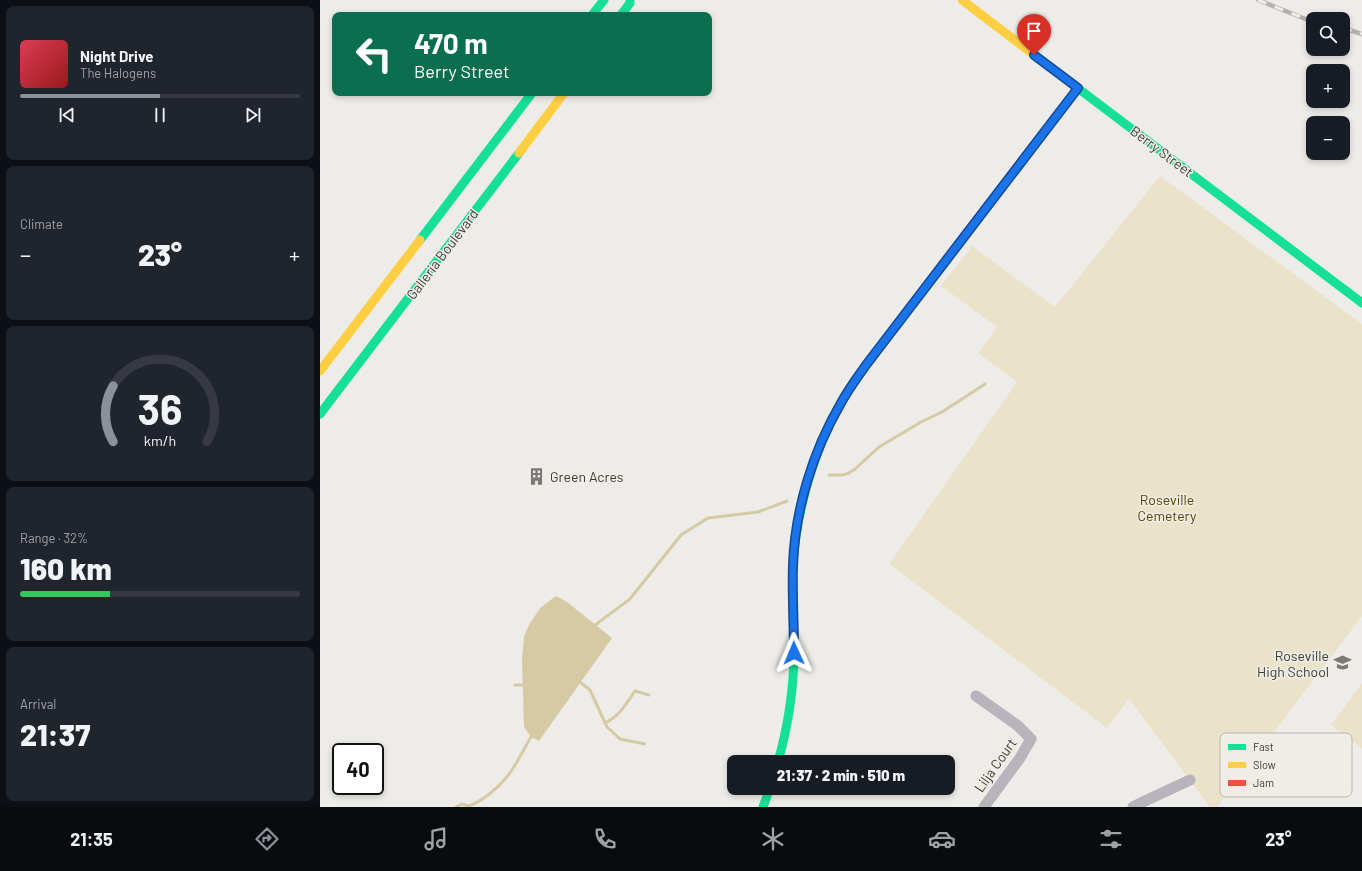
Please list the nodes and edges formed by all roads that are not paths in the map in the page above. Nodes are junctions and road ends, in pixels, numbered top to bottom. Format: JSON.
{"nodes":[{"id":1,"x":604,"y":0,"type":"edge"},
{"id":2,"x":630,"y":0,"type":"edge"},
{"id":3,"x":962,"y":0,"type":"edge"},
{"id":4,"x":594,"y":12,"type":"edge"},
{"id":5,"x":623,"y":12,"type":"edge"},
{"id":6,"x":1078,"y":88,"type":"junction"},
{"id":7,"x":530,"y":96,"type":"edge"},
{"id":8,"x":562,"y":96,"type":"edge"},
{"id":9,"x":1362,"y":302,"type":"edge"},
{"id":10,"x":320,"y":371,"type":"edge"},
{"id":11,"x":320,"y":414,"type":"edge"},
{"id":12,"x":976,"y":696,"type":"dead end"},
{"id":13,"x":780,"y":755,"type":"edge"},
{"id":14,"x":1190,"y":780,"type":"dead end"},
{"id":15,"x":767,"y":795,"type":"edge"},
{"id":16,"x":1137,"y":806,"type":"edge"},
{"id":17,"x":763,"y":807,"type":"edge"},
{"id":18,"x":984,"y":807,"type":"edge"}],
"edges":[{"from":1,"to":4,"type":"street"},
{"from":2,"to":5,"type":"street"},
{"from":3,"to":6,"type":"street","name":"Berry Street"},
{"from":6,"to":9,"type":"street","name":"Berry Street"},
{"from":6,"to":13,"type":"street"},
{"from":7,"to":10,"type":"street","name":"Galleria Boulevard"},
{"from":8,"to":11,"type":"street","name":"Galleria Boulevard"},
{"from":12,"to":18,"type":"street","name":"Lilja Court"},
{"from":14,"to":16,"type":"street"},
{"from":15,"to":17,"type":"street"}]}
